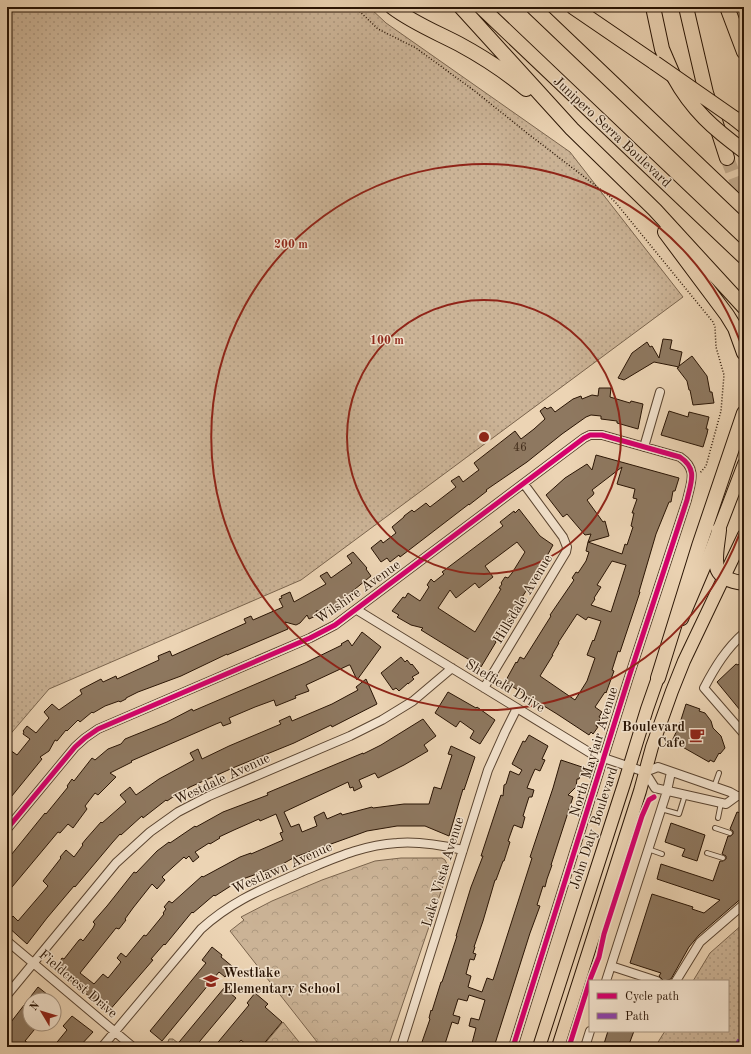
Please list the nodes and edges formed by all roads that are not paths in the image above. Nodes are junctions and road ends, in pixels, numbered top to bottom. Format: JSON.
{"nodes":[{"id":1,"x":392,"y":7,"type":"edge"},
{"id":2,"x":461,"y":7,"type":"edge"},
{"id":3,"x":481,"y":7,"type":"edge"},
{"id":4,"x":534,"y":7,"type":"edge"},
{"id":5,"x":573,"y":7,"type":"edge"},
{"id":6,"x":653,"y":7,"type":"edge"},
{"id":7,"x":686,"y":7,"type":"edge"},
{"id":8,"x":727,"y":7,"type":"edge"},
{"id":9,"x":744,"y":52,"type":"edge"},
{"id":10,"x":744,"y":126,"type":"edge"},
{"id":11,"x":572,"y":128,"type":"junction"},
{"id":12,"x":744,"y":151,"type":"edge"},
{"id":13,"x":727,"y":158,"type":"tunnel mouth"},
{"id":14,"x":628,"y":184,"type":"junction"},
{"id":15,"x":744,"y":208,"type":"edge"},
{"id":16,"x":744,"y":257,"type":"edge"},
{"id":17,"x":744,"y":307,"type":"edge"},
{"id":18,"x":744,"y":354,"type":"edge"},
{"id":19,"x":660,"y":392,"type":"dead end"},
{"id":20,"x":744,"y":413,"type":"edge"},
{"id":21,"x":644,"y":447,"type":"junction"},
{"id":22,"x":744,"y":464,"type":"edge"},
{"id":23,"x":692,"y":474,"type":"joint"},
{"id":24,"x":524,"y":484,"type":"junction"},
{"id":25,"x":719,"y":530,"type":"junction"},
{"id":26,"x":744,"y":535,"type":"edge"},
{"id":27,"x":724,"y":577,"type":"junction"},
{"id":28,"x":744,"y":583,"type":"edge"},
{"id":29,"x":357,"y":610,"type":"junction"},
{"id":30,"x":744,"y":633,"type":"edge"},
{"id":31,"x":452,"y":668,"type":"junction"},
{"id":32,"x":658,"y":678,"type":"junction"},
{"id":33,"x":484,"y":688,"type":"junction"},
{"id":34,"x":517,"y":708,"type":"junction"},
{"id":35,"x":744,"y":734,"type":"edge"},
{"id":36,"x":605,"y":759,"type":"junction"},
{"id":37,"x":629,"y":767,"type":"junction"},
{"id":38,"x":645,"y":772,"type":"junction"},
{"id":39,"x":671,"y":772,"type":"junction"},
{"id":40,"x":719,"y":773,"type":"dead end"},
{"id":41,"x":714,"y":787,"type":"junction"},
{"id":42,"x":667,"y":791,"type":"junction"},
{"id":43,"x":685,"y":795,"type":"junction"},
{"id":44,"x":740,"y":796,"type":"edge"},
{"id":45,"x":721,"y":802,"type":"junction"},
{"id":46,"x":661,"y":809,"type":"junction"},
{"id":47,"x":718,"y":818,"type":"dead end"},
{"id":48,"x":715,"y":828,"type":"dead end"},
{"id":49,"x":7,"y":829,"type":"edge"},
{"id":50,"x":730,"y":833,"type":"dead end"},
{"id":51,"x":463,"y":850,"type":"junction"},
{"id":52,"x":648,"y":850,"type":"junction"},
{"id":53,"x":707,"y":853,"type":"dead end"},
{"id":54,"x":662,"y":854,"type":"dead end"},
{"id":55,"x":723,"y":858,"type":"dead end"},
{"id":56,"x":744,"y":904,"type":"edge"},
{"id":57,"x":7,"y":942,"type":"edge"},
{"id":58,"x":33,"y":964,"type":"junction"},
{"id":59,"x":611,"y":966,"type":"junction"},
{"id":60,"x":606,"y":980,"type":"edge"},
{"id":61,"x":654,"y":980,"type":"edge"},
{"id":62,"x":677,"y":980,"type":"edge"},
{"id":63,"x":7,"y":995,"type":"edge"},
{"id":64,"x":114,"y":1032,"type":"junction"},
{"id":65,"x":590,"y":1032,"type":"edge"},
{"id":66,"x":102,"y":1047,"type":"edge"},
{"id":67,"x":133,"y":1047,"type":"edge"},
{"id":68,"x":401,"y":1047,"type":"edge"},
{"id":69,"x":513,"y":1047,"type":"edge"},
{"id":70,"x":539,"y":1047,"type":"edge"},
{"id":71,"x":558,"y":1047,"type":"edge"},
{"id":72,"x":585,"y":1047,"type":"edge"}],
"edges":[{"from":1,"to":11,"type":"highway"},
{"from":2,"to":11,"type":"highway"},
{"from":3,"to":16,"type":"highway","name":"Junipero Serra Boulevard"},
{"from":4,"to":15,"type":"highway"},
{"from":5,"to":10,"type":"highway","bridge":true},
{"from":6,"to":12,"type":"highway","bridge":true},
{"from":7,"to":13,"type":"highway"},
{"from":8,"to":9,"type":"highway"},
{"from":11,"to":14,"type":"highway"},
{"from":14,"to":17,"type":"highway"},
{"from":14,"to":18,"type":"highway"},
{"from":19,"to":21,"type":"street"},
{"from":20,"to":32,"type":"highway"},
{"from":21,"to":23,"type":"street","name":"Wilshire Avenue"},
{"from":21,"to":24,"type":"street","name":"Wilshire Avenue"},
{"from":22,"to":25,"type":"main road","name":"John Daly Boulevard"},
{"from":23,"to":36,"type":"street","name":"North Mayfair Avenue"},
{"from":24,"to":29,"type":"street","name":"Wilshire Avenue"},
{"from":24,"to":33,"type":"street","name":"Hillsdale Avenue"},
{"from":25,"to":27,"type":"highway"},
{"from":25,"to":32,"type":"main road","name":"John Daly Boulevard"},
{"from":26,"to":27,"type":"main road"},
{"from":27,"to":28,"type":"highway"},
{"from":27,"to":38,"type":"main road"},
{"from":29,"to":31,"type":"street","name":"Sheffield Drive"},
{"from":29,"to":49,"type":"street","name":"Wilshire Avenue"},
{"from":30,"to":35,"type":"street"},
{"from":31,"to":33,"type":"street","name":"Sheffield Drive"},
{"from":31,"to":58,"type":"street","name":"Westdale Avenue"},
{"from":32,"to":37,"type":"main road","name":"John Daly Boulevard"},
{"from":33,"to":34,"type":"street","name":"Sheffield Drive"},
{"from":34,"to":36,"type":"street","name":"Sheffield Drive"},
{"from":34,"to":51,"type":"street","name":"Lake Vista Avenue"},
{"from":36,"to":37,"type":"street","name":"Sheffield Drive"},
{"from":36,"to":69,"type":"street","name":"North Mayfair Avenue"},
{"from":37,"to":38,"type":"street","name":"Sheffield Drive"},
{"from":37,"to":70,"type":"main road","name":"John Daly Boulevard"},
{"from":38,"to":39,"type":"street"},
{"from":38,"to":42,"type":"street"},
{"from":38,"to":71,"type":"main road"},
{"from":39,"to":41,"type":"street"},
{"from":39,"to":42,"type":"street"},
{"from":40,"to":41,"type":"lane"},
{"from":41,"to":44,"type":"street"},
{"from":42,"to":43,"type":"street"},
{"from":42,"to":46,"type":"street"},
{"from":43,"to":45,"type":"street"},
{"from":43,"to":46,"type":"lane"},
{"from":44,"to":45,"type":"street"},
{"from":45,"to":47,"type":"lane"},
{"from":46,"to":52,"type":"street"},
{"from":48,"to":50,"type":"lane"},
{"from":51,"to":64,"type":"street","name":"Westlawn Avenue"},
{"from":51,"to":68,"type":"street","name":"Lake Vista Avenue"},
{"from":52,"to":54,"type":"lane"},
{"from":52,"to":59,"type":"street"},
{"from":53,"to":55,"type":"lane"},
{"from":56,"to":62,"type":"street"},
{"from":57,"to":58,"type":"street","name":"Fieldcrest Drive"},
{"from":58,"to":63,"type":"street","name":"Westdale Avenue"},
{"from":58,"to":64,"type":"street","name":"Fieldcrest Drive"},
{"from":59,"to":60,"type":"street"},
{"from":59,"to":61,"type":"street"},
{"from":64,"to":66,"type":"street","name":"Westlawn Avenue"},
{"from":64,"to":67,"type":"street","name":"Fieldcrest Drive"},
{"from":65,"to":72,"type":"street"}]}
